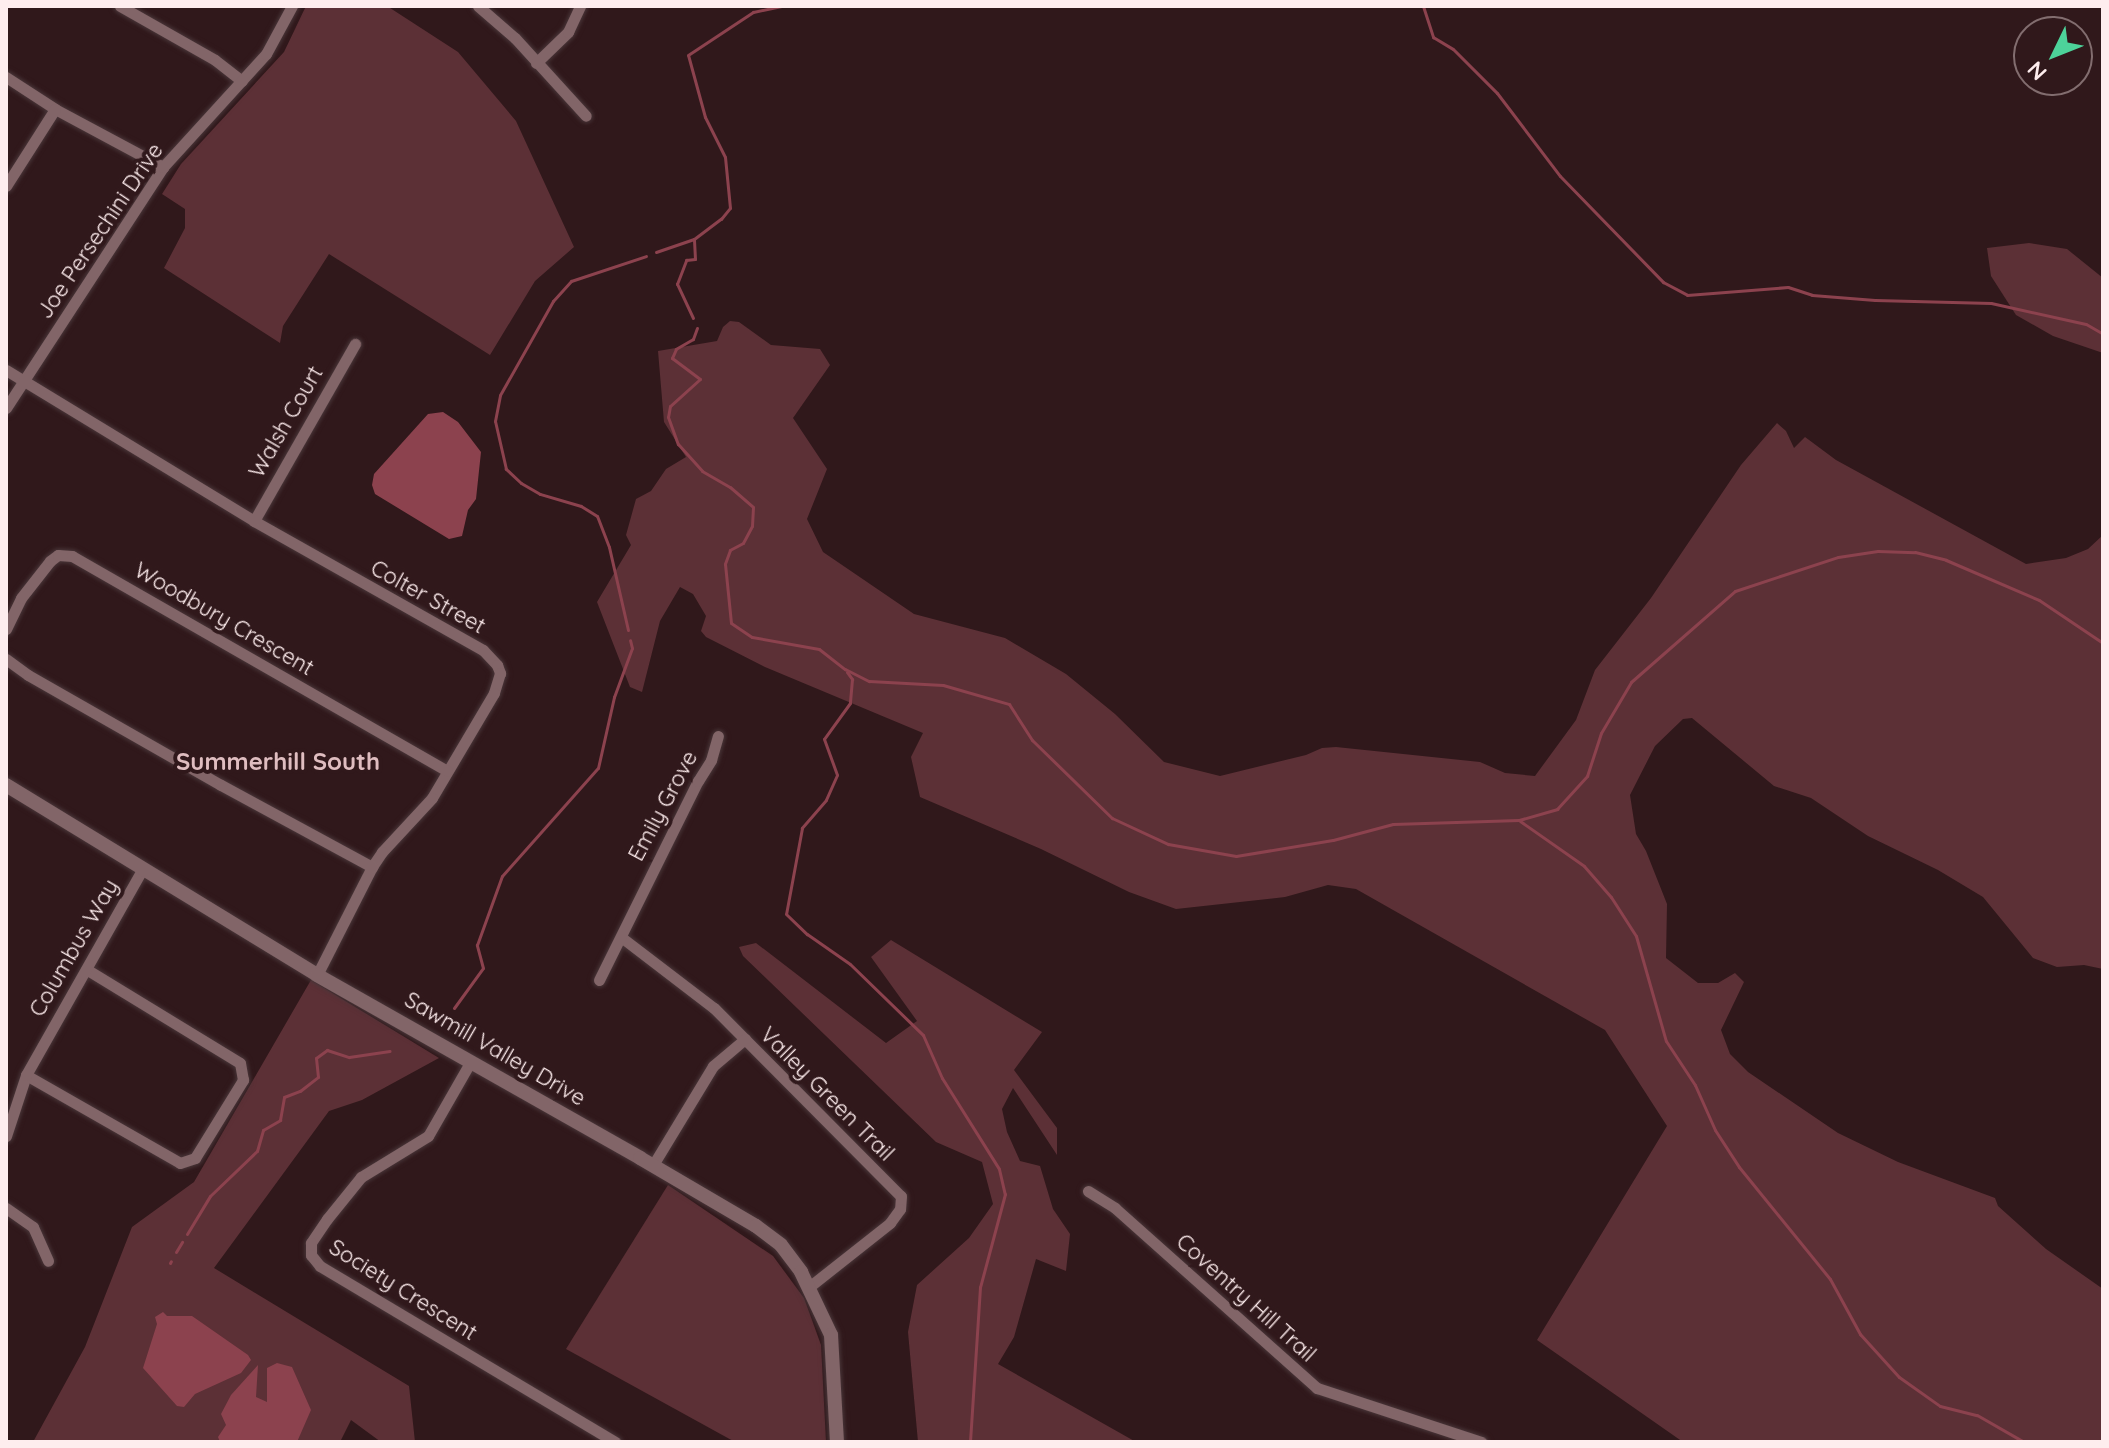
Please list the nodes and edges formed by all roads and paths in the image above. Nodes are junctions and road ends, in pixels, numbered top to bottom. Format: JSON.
{"nodes":[{"id":1,"x":120,"y":6,"type":"edge"},
{"id":2,"x":292,"y":6,"type":"edge"},
{"id":3,"x":478,"y":6,"type":"edge"},
{"id":4,"x":580,"y":6,"type":"edge"},
{"id":5,"x":536,"y":63,"type":"junction"},
{"id":6,"x":6,"y":77,"type":"edge"},
{"id":7,"x":242,"y":81,"type":"junction"},
{"id":8,"x":55,"y":109,"type":"junction"},
{"id":9,"x":586,"y":116,"type":"dead end"},
{"id":10,"x":163,"y":167,"type":"junction"},
{"id":11,"x":6,"y":186,"type":"edge"},
{"id":12,"x":355,"y":344,"type":"dead end"},
{"id":13,"x":6,"y":370,"type":"edge"},
{"id":14,"x":24,"y":381,"type":"junction"},
{"id":15,"x":6,"y":408,"type":"edge"},
{"id":16,"x":254,"y":521,"type":"junction"},
{"id":17,"x":6,"y":629,"type":"edge"},
{"id":18,"x":6,"y":659,"type":"edge"},
{"id":19,"x":718,"y":736,"type":"dead end"},
{"id":20,"x":447,"y":771,"type":"junction"},
{"id":21,"x":6,"y":785,"type":"edge"},
{"id":22,"x":372,"y":867,"type":"junction"},
{"id":23,"x":143,"y":868,"type":"junction"},
{"id":24,"x":621,"y":937,"type":"junction"},
{"id":25,"x":86,"y":969,"type":"junction"},
{"id":26,"x":317,"y":975,"type":"junction"},
{"id":27,"x":599,"y":980,"type":"dead end"},
{"id":28,"x":745,"y":1039,"type":"junction"},
{"id":29,"x":471,"y":1061,"type":"junction"},
{"id":30,"x":26,"y":1075,"type":"junction"},
{"id":31,"x":6,"y":1136,"type":"edge"},
{"id":32,"x":653,"y":1165,"type":"junction"},
{"id":33,"x":1088,"y":1191,"type":"dead end"},
{"id":34,"x":6,"y":1208,"type":"edge"},
{"id":35,"x":48,"y":1261,"type":"dead end"},
{"id":36,"x":809,"y":1287,"type":"junction"},
{"id":37,"x":615,"y":1442,"type":"edge"},
{"id":38,"x":837,"y":1442,"type":"edge"},
{"id":39,"x":1481,"y":1442,"type":"edge"}],
"edges":[{"from":1,"to":7,"type":"street"},
{"from":2,"to":7,"type":"street","name":"Joe Persechini Drive"},
{"from":3,"to":5,"type":"street"},
{"from":4,"to":5,"type":"street"},
{"from":5,"to":9,"type":"street"},
{"from":6,"to":8,"type":"street"},
{"from":7,"to":10,"type":"street","name":"Joe Persechini Drive"},
{"from":8,"to":10,"type":"street"},
{"from":8,"to":11,"type":"street"},
{"from":10,"to":14,"type":"street","name":"Joe Persechini Drive"},
{"from":12,"to":16,"type":"street","name":"Walsh Court"},
{"from":13,"to":14,"type":"street","name":"Colter Street"},
{"from":14,"to":15,"type":"street","name":"Joe Persechini Drive"},
{"from":14,"to":16,"type":"street","name":"Colter Street"},
{"from":16,"to":20,"type":"street","name":"Colter Street"},
{"from":17,"to":20,"type":"street","name":"Woodbury Crescent"},
{"from":18,"to":22,"type":"street"},
{"from":19,"to":24,"type":"street","name":"Emily Grove"},
{"from":20,"to":22,"type":"street","name":"Colter Street"},
{"from":21,"to":23,"type":"street","name":"Sawmill Valley Drive"},
{"from":22,"to":26,"type":"street","name":"Colter Street"},
{"from":23,"to":25,"type":"street","name":"Columbus Way"},
{"from":23,"to":26,"type":"street","name":"Sawmill Valley Drive"},
{"from":24,"to":27,"type":"street"},
{"from":24,"to":28,"type":"street","name":"Valley Green Trail"},
{"from":25,"to":30,"type":"street","name":"Columbus Way"},
{"from":25,"to":30,"type":"street"},
{"from":26,"to":29,"type":"street","name":"Sawmill Valley Drive"},
{"from":28,"to":32,"type":"street"},
{"from":28,"to":36,"type":"street","name":"Valley Green Trail"},
{"from":29,"to":32,"type":"street","name":"Sawmill Valley Drive"},
{"from":29,"to":37,"type":"street","name":"Society Crescent"},
{"from":30,"to":31,"type":"street","name":"Columbus Way"},
{"from":32,"to":36,"type":"street","name":"Sawmill Valley Drive"},
{"from":33,"to":39,"type":"street","name":"Coventry Hill Trail"},
{"from":34,"to":35,"type":"street"},
{"from":36,"to":38,"type":"street","name":"Sawmill Valley Drive"}]}
